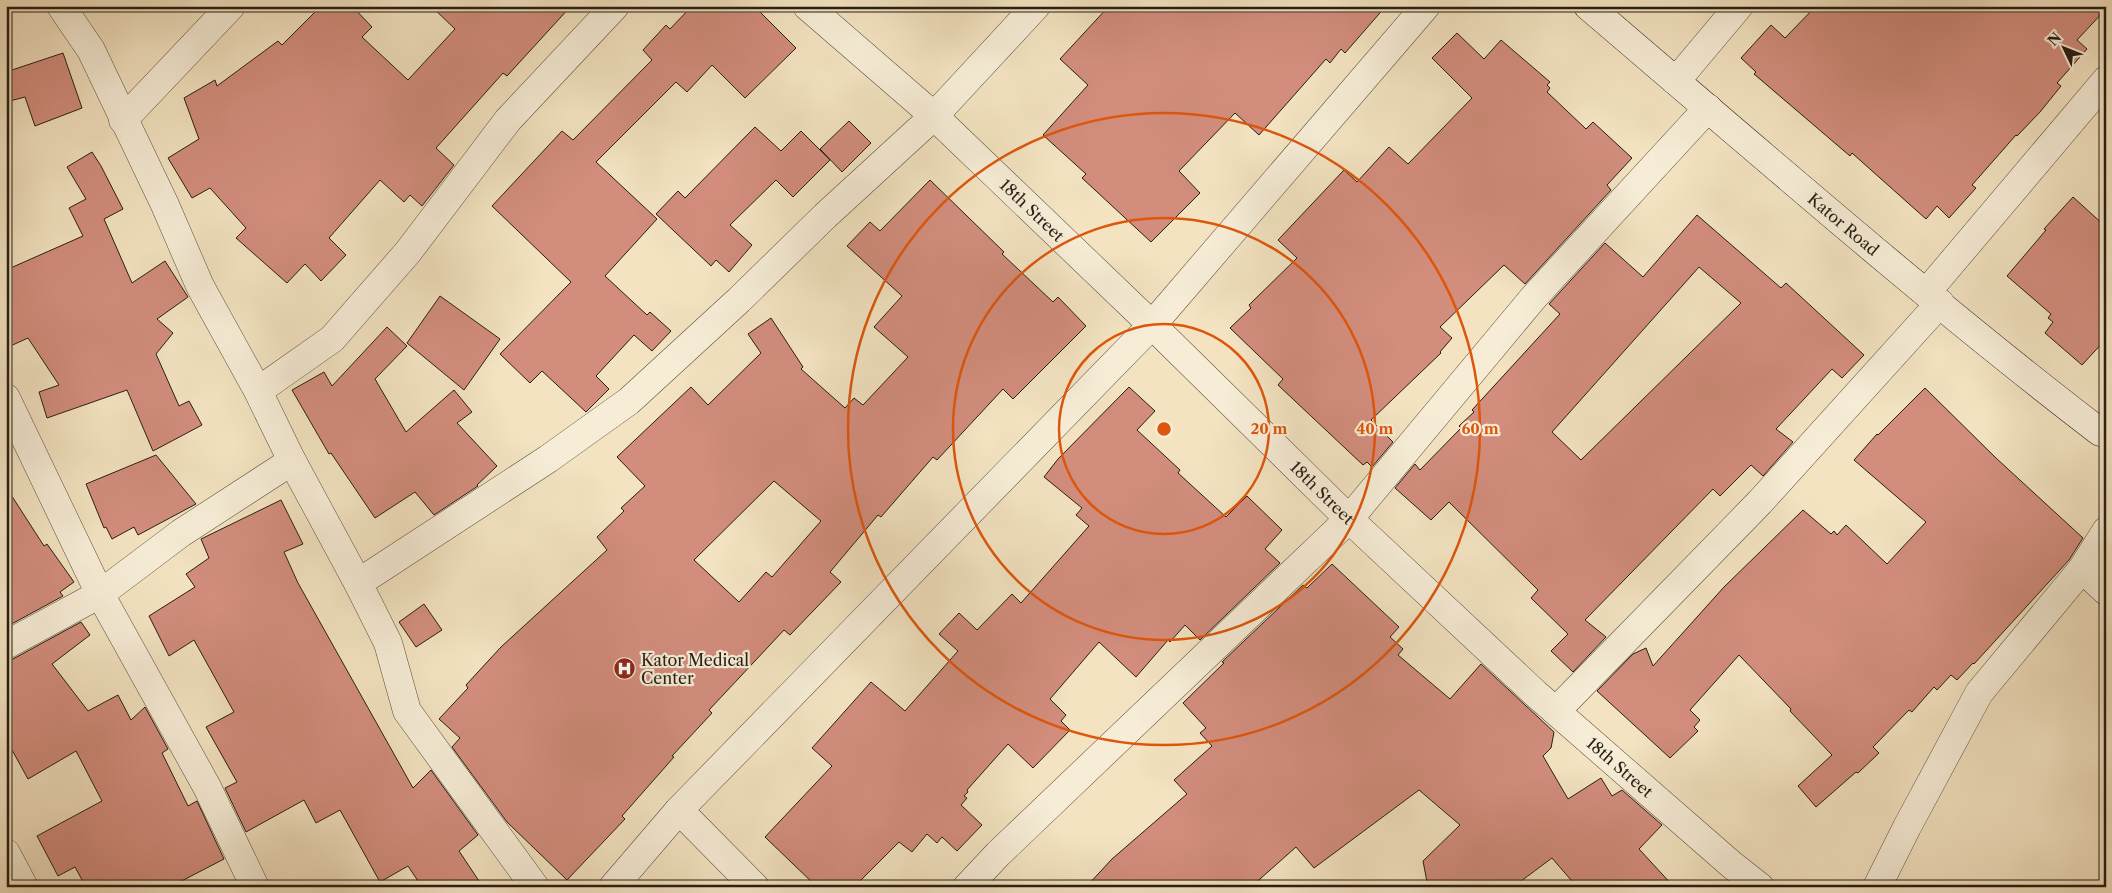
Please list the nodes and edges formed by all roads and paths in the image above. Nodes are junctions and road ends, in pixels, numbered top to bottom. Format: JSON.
{"nodes":[{"id":1,"x":60,"y":6,"type":"edge"},
{"id":2,"x":230,"y":6,"type":"edge"},
{"id":3,"x":616,"y":6,"type":"edge"},
{"id":4,"x":806,"y":6,"type":"edge"},
{"id":5,"x":1036,"y":6,"type":"edge"},
{"id":6,"x":1426,"y":6,"type":"edge"},
{"id":7,"x":1588,"y":6,"type":"edge"},
{"id":8,"x":1739,"y":6,"type":"edge"},
{"id":9,"x":1676,"y":80,"type":"junction"},
{"id":10,"x":2106,"y":80,"type":"edge"},
{"id":11,"x":1708,"y":108,"type":"junction"},
{"id":12,"x":934,"y":116,"type":"junction"},
{"id":13,"x":123,"y":120,"type":"junction"},
{"id":14,"x":1933,"y":298,"type":"junction"},
{"id":15,"x":1152,"y":325,"type":"junction"},
{"id":16,"x":258,"y":391,"type":"junction"},
{"id":17,"x":6,"y":398,"type":"edge"},
{"id":18,"x":2106,"y":433,"type":"edge"},
{"id":19,"x":292,"y":461,"type":"junction"},
{"id":20,"x":1349,"y":519,"type":"junction"},
{"id":21,"x":2106,"y":531,"type":"edge"},
{"id":22,"x":2082,"y":569,"type":"junction"},
{"id":23,"x":358,"y":583,"type":"junction"},
{"id":24,"x":2106,"y":591,"type":"edge"},
{"id":25,"x":100,"y":594,"type":"junction"},
{"id":26,"x":6,"y":645,"type":"edge"},
{"id":27,"x":1556,"y":711,"type":"junction"},
{"id":28,"x":679,"y":810,"type":"junction"},
{"id":29,"x":6,"y":853,"type":"edge"},
{"id":30,"x":24,"y":887,"type":"edge"},
{"id":31,"x":255,"y":887,"type":"edge"},
{"id":32,"x":536,"y":887,"type":"edge"},
{"id":33,"x":613,"y":887,"type":"edge"},
{"id":34,"x":755,"y":887,"type":"edge"},
{"id":35,"x":967,"y":887,"type":"edge"},
{"id":36,"x":1760,"y":887,"type":"edge"},
{"id":37,"x":1877,"y":887,"type":"edge"}],
"edges":[{"from":1,"to":13,"type":"street"},
{"from":2,"to":13,"type":"street"},
{"from":3,"to":16,"type":"street"},
{"from":4,"to":12,"type":"street","name":"18th Street"},
{"from":5,"to":12,"type":"street"},
{"from":6,"to":15,"type":"street"},
{"from":7,"to":9,"type":"street","name":"Kator Road"},
{"from":8,"to":9,"type":"street"},
{"from":9,"to":11,"type":"street","name":"Kator Road"},
{"from":10,"to":14,"type":"street"},
{"from":11,"to":14,"type":"street","name":"Kator Road"},
{"from":11,"to":20,"type":"street"},
{"from":12,"to":15,"type":"street","name":"18th Street"},
{"from":12,"to":23,"type":"street"},
{"from":13,"to":16,"type":"street"},
{"from":14,"to":18,"type":"street","name":"Kator Road"},
{"from":14,"to":27,"type":"street"},
{"from":15,"to":20,"type":"street","name":"18th Street"},
{"from":15,"to":28,"type":"street"},
{"from":16,"to":19,"type":"street"},
{"from":17,"to":25,"type":"street"},
{"from":19,"to":23,"type":"street"},
{"from":19,"to":25,"type":"street"},
{"from":20,"to":27,"type":"street","name":"18th Street"},
{"from":20,"to":35,"type":"street"},
{"from":21,"to":22,"type":"street"},
{"from":22,"to":24,"type":"street"},
{"from":22,"to":37,"type":"street"},
{"from":23,"to":32,"type":"street"},
{"from":25,"to":26,"type":"street"},
{"from":25,"to":31,"type":"street"},
{"from":27,"to":36,"type":"street","name":"18th Street"},
{"from":28,"to":33,"type":"street"},
{"from":28,"to":34,"type":"street"},
{"from":29,"to":30,"type":"street"}]}
